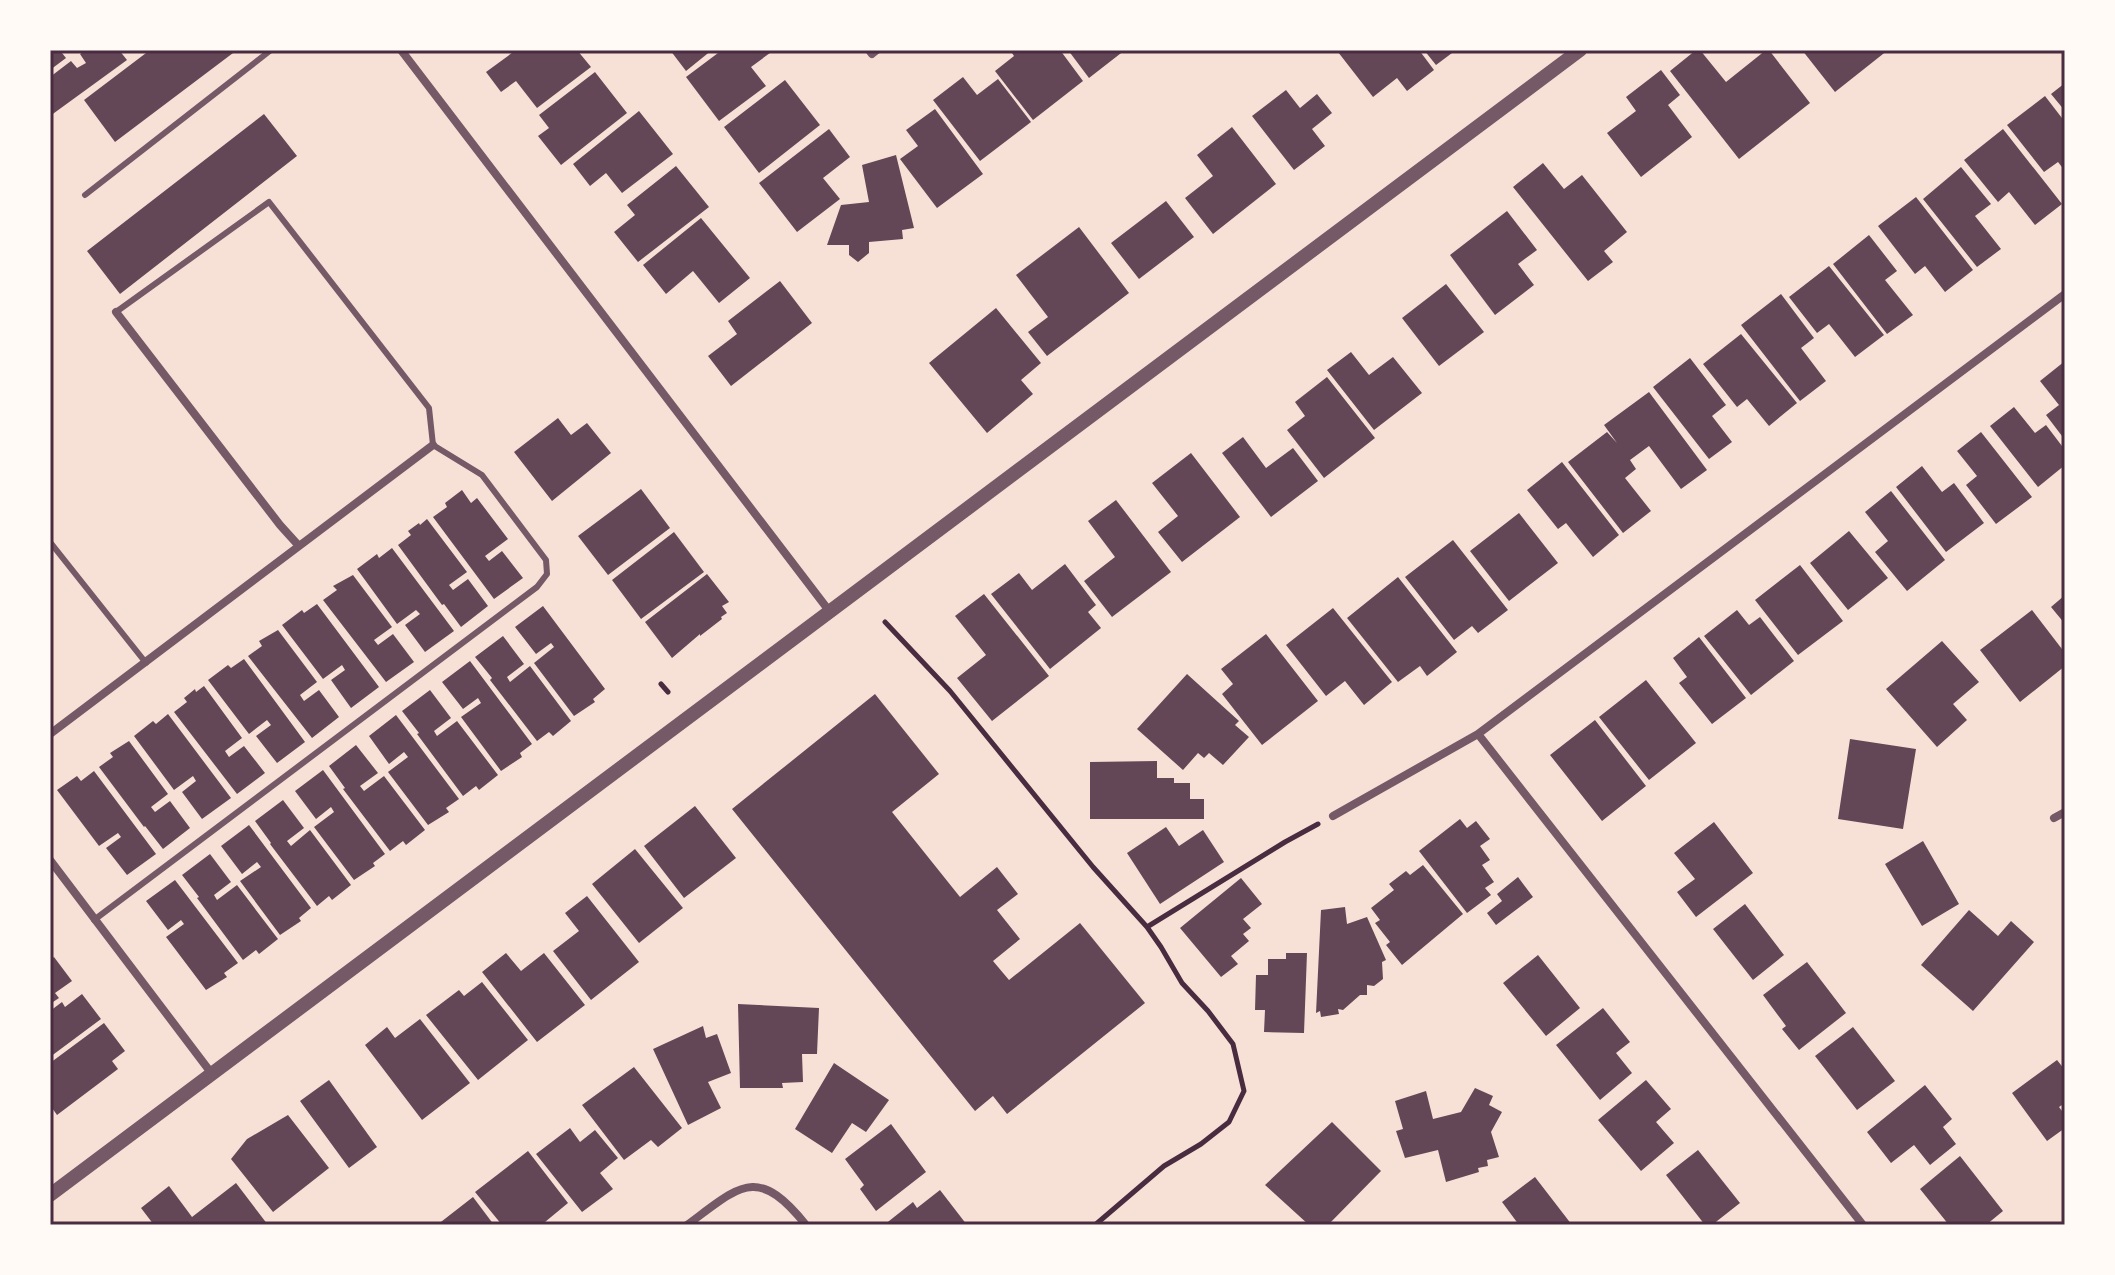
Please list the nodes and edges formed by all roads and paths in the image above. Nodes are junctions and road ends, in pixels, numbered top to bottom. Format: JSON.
{"nodes":[{"id":1,"x":271,"y":50,"type":"edge"},
{"id":2,"x":401,"y":50,"type":"edge"},
{"id":3,"x":869,"y":50,"type":"edge"},
{"id":4,"x":877,"y":50,"type":"edge"},
{"id":5,"x":1580,"y":50,"type":"edge"},
{"id":6,"x":85,"y":195,"type":"dead end"},
{"id":7,"x":2065,"y":294,"type":"edge"},
{"id":8,"x":116,"y":312,"type":"joint"},
{"id":9,"x":433,"y":445,"type":"junction"},
{"id":10,"x":50,"y":542,"type":"edge"},
{"id":11,"x":299,"y":546,"type":"junction"},
{"id":12,"x":830,"y":612,"type":"junction"},
{"id":13,"x":885,"y":622,"type":"dead end"},
{"id":14,"x":146,"y":663,"type":"junction"},
{"id":15,"x":661,"y":684,"type":"dead end"},
{"id":16,"x":668,"y":692,"type":"dead end"},
{"id":17,"x":50,"y":734,"type":"edge"},
{"id":18,"x":1478,"y":734,"type":"junction"},
{"id":19,"x":2065,"y":812,"type":"edge"},
{"id":20,"x":1333,"y":816,"type":"joint"},
{"id":21,"x":2054,"y":818,"type":"dead end"},
{"id":22,"x":50,"y":860,"type":"edge"},
{"id":23,"x":94,"y":920,"type":"junction"},
{"id":24,"x":1147,"y":927,"type":"junction"},
{"id":25,"x":212,"y":1074,"type":"junction"},
{"id":26,"x":50,"y":1195,"type":"edge"},
{"id":27,"x":687,"y":1225,"type":"edge"},
{"id":28,"x":806,"y":1225,"type":"edge"},
{"id":29,"x":1095,"y":1225,"type":"edge"},
{"id":30,"x":1863,"y":1225,"type":"edge"}],
"edges":[{"from":1,"to":6,"type":"lane"},
{"from":2,"to":12,"type":"street"},
{"from":3,"to":4,"type":"street"},
{"from":5,"to":12,"type":"street"},
{"from":7,"to":18,"type":"street"},
{"from":8,"to":9,"type":"lane"},
{"from":8,"to":11,"type":"street"},
{"from":9,"to":11,"type":"street"},
{"from":9,"to":23,"type":"lane"},
{"from":10,"to":14,"type":"lane"},
{"from":11,"to":14,"type":"street"},
{"from":12,"to":25,"type":"street"},
{"from":13,"to":24,"type":"path"},
{"from":14,"to":17,"type":"street"},
{"from":15,"to":16,"type":"path"},
{"from":18,"to":20,"type":"street"},
{"from":18,"to":30,"type":"street"},
{"from":19,"to":21,"type":"street"},
{"from":20,"to":24,"type":"path"},
{"from":22,"to":23,"type":"street"},
{"from":23,"to":25,"type":"street"},
{"from":24,"to":29,"type":"path"},
{"from":25,"to":26,"type":"street"},
{"from":27,"to":28,"type":"street"}]}
